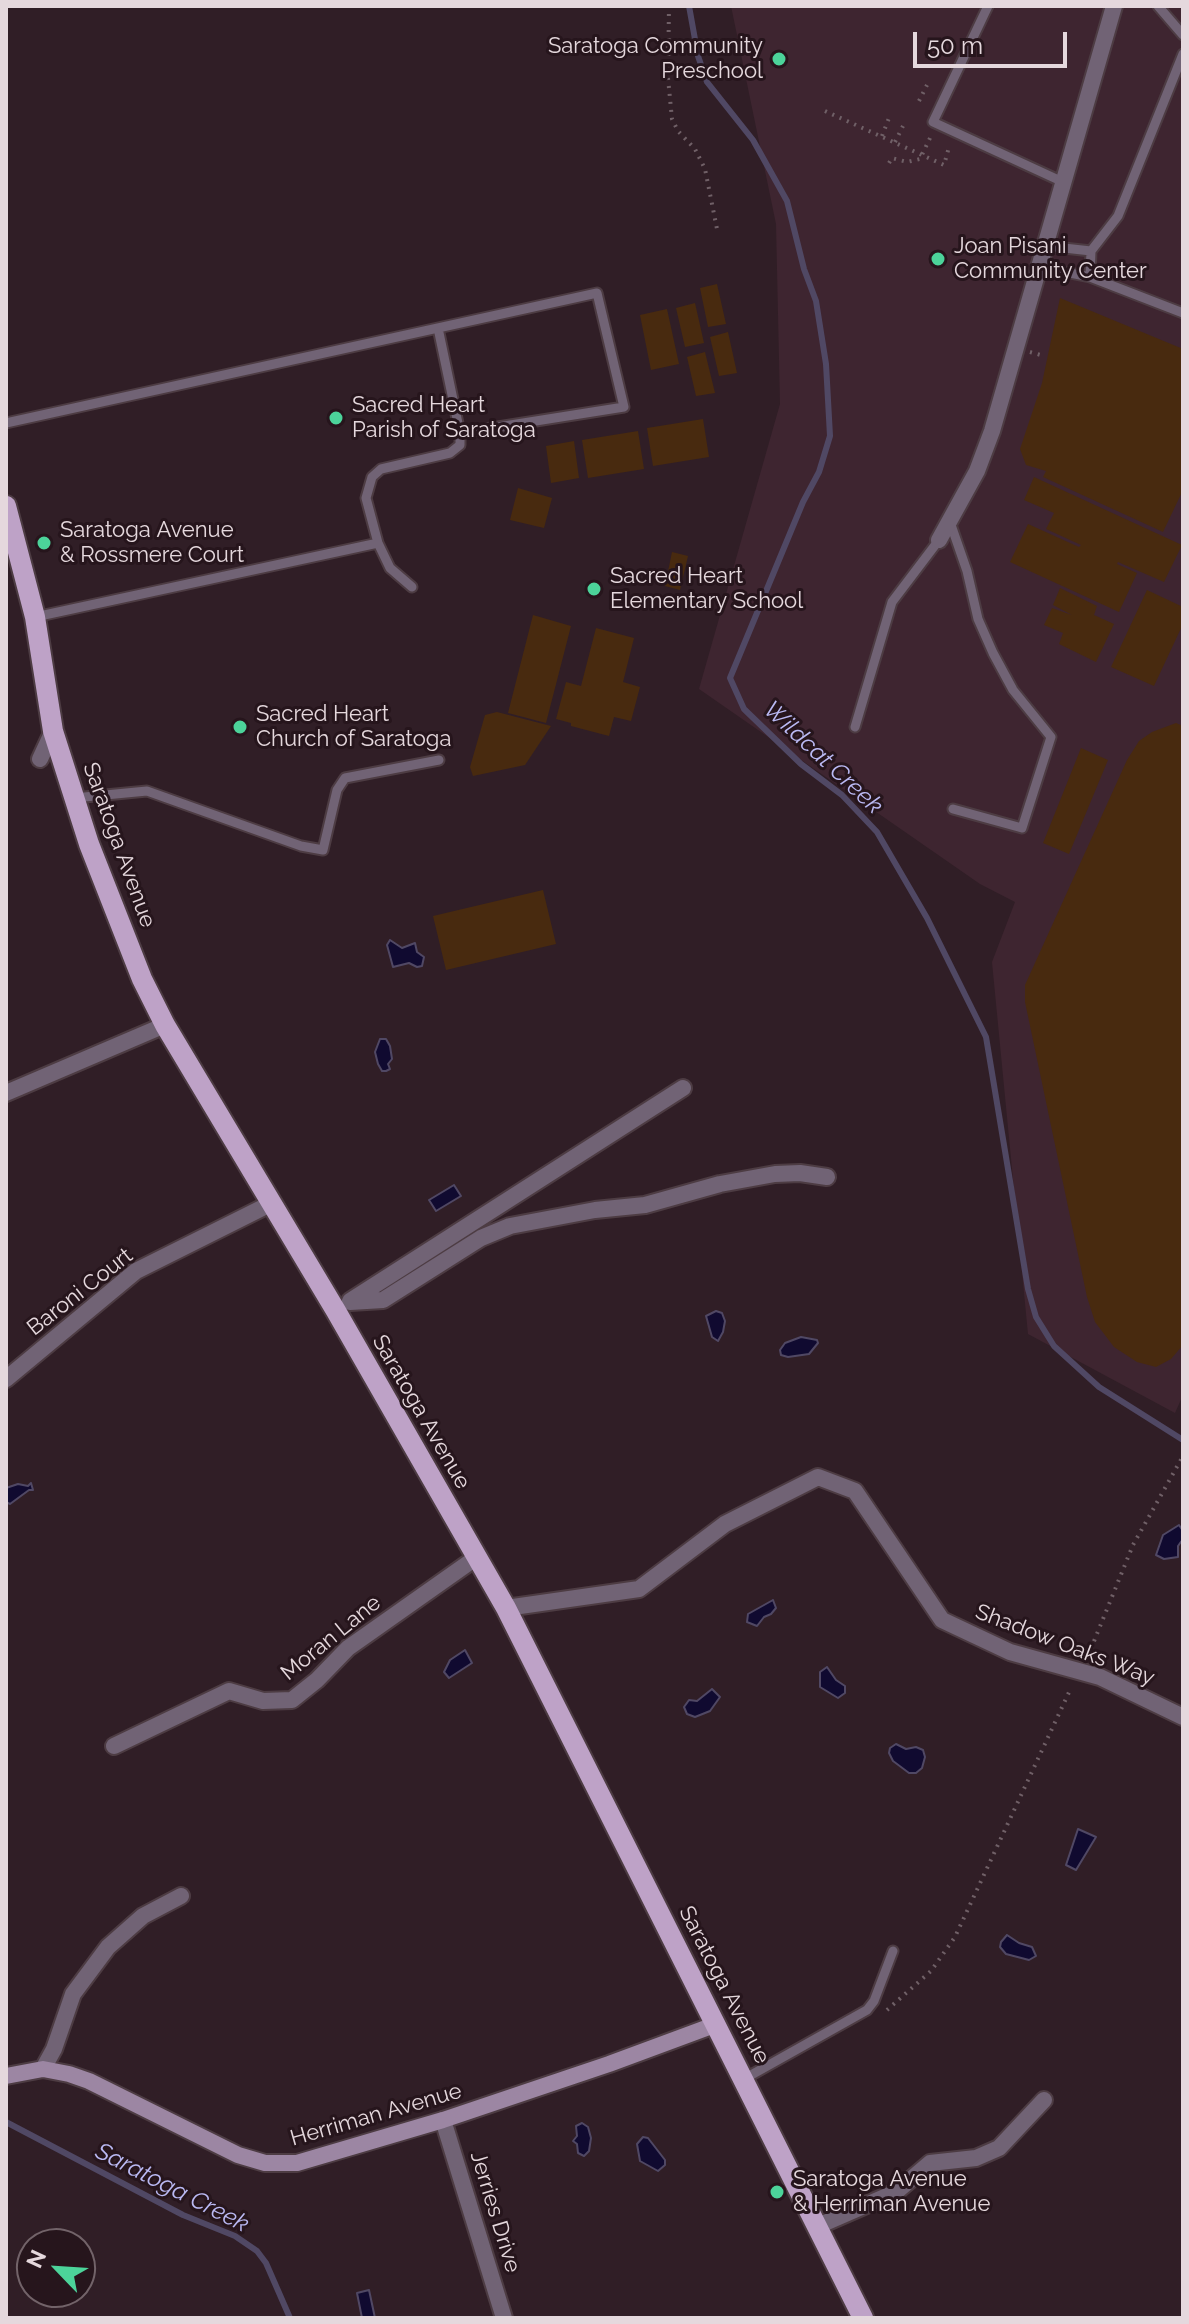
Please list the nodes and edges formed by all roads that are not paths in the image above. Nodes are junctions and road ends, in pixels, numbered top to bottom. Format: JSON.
{"nodes":[{"id":1,"x":988,"y":6,"type":"edge"},
{"id":2,"x":1114,"y":6,"type":"edge"},
{"id":3,"x":1158,"y":6,"type":"edge"},
{"id":4,"x":1183,"y":35,"type":"edge"},
{"id":5,"x":1183,"y":54,"type":"edge"},
{"id":6,"x":1063,"y":182,"type":"junction"},
{"id":7,"x":1046,"y":246,"type":"junction"},
{"id":8,"x":1091,"y":251,"type":"junction"},
{"id":9,"x":1040,"y":267,"type":"junction"},
{"id":10,"x":1090,"y":277,"type":"junction"},
{"id":11,"x":1183,"y":313,"type":"edge"},
{"id":12,"x":438,"y":328,"type":"junction"},
{"id":13,"x":6,"y":423,"type":"edge"},
{"id":14,"x":460,"y":433,"type":"junction"},
{"id":15,"x":6,"y":506,"type":"edge"},
{"id":16,"x":950,"y":522,"type":"junction"},
{"id":17,"x":939,"y":540,"type":"joint"},
{"id":18,"x":378,"y":543,"type":"junction"},
{"id":19,"x":412,"y":587,"type":"dead end"},
{"id":20,"x":35,"y":617,"type":"junction"},
{"id":21,"x":855,"y":727,"type":"dead end"},
{"id":22,"x":53,"y":731,"type":"junction"},
{"id":23,"x":40,"y":759,"type":"dead end"},
{"id":24,"x":439,"y":760,"type":"dead end"},
{"id":25,"x":74,"y":798,"type":"junction"},
{"id":26,"x":953,"y":809,"type":"dead end"},
{"id":27,"x":165,"y":1025,"type":"junction"},
{"id":28,"x":683,"y":1088,"type":"dead end"},
{"id":29,"x":6,"y":1093,"type":"edge"},
{"id":30,"x":827,"y":1177,"type":"dead end"},
{"id":31,"x":272,"y":1203,"type":"junction"},
{"id":32,"x":343,"y":1306,"type":"junction"},
{"id":33,"x":6,"y":1379,"type":"edge"},
{"id":34,"x":477,"y":1557,"type":"junction"},
{"id":35,"x":506,"y":1608,"type":"junction"},
{"id":36,"x":1183,"y":1717,"type":"edge"},
{"id":37,"x":114,"y":1746,"type":"dead end"},
{"id":38,"x":181,"y":1896,"type":"dead end"},
{"id":39,"x":893,"y":1951,"type":"dead end"},
{"id":40,"x":717,"y":2024,"type":"junction"},
{"id":41,"x":43,"y":2069,"type":"junction"},
{"id":42,"x":6,"y":2076,"type":"edge"},
{"id":43,"x":744,"y":2079,"type":"junction"},
{"id":44,"x":1044,"y":2100,"type":"dead end"},
{"id":45,"x":443,"y":2120,"type":"junction"},
{"id":46,"x":818,"y":2226,"type":"junction"},
{"id":47,"x":504,"y":2318,"type":"edge"},
{"id":48,"x":863,"y":2318,"type":"edge"}],
"edges":[{"from":1,"to":6,"type":"lane"},
{"from":2,"to":6,"type":"street"},
{"from":3,"to":4,"type":"lane"},
{"from":5,"to":8,"type":"lane"},
{"from":6,"to":7,"type":"street"},
{"from":7,"to":8,"type":"lane"},
{"from":7,"to":9,"type":"street"},
{"from":8,"to":10,"type":"lane"},
{"from":9,"to":10,"type":"lane"},
{"from":9,"to":16,"type":"street"},
{"from":10,"to":11,"type":"lane"},
{"from":12,"to":13,"type":"lane"},
{"from":12,"to":14,"type":"lane"},
{"from":12,"to":14,"type":"lane"},
{"from":14,"to":18,"type":"lane"},
{"from":15,"to":20,"type":"main road","name":"Saratoga Avenue"},
{"from":16,"to":17,"type":"street"},
{"from":16,"to":26,"type":"lane"},
{"from":17,"to":21,"type":"lane"},
{"from":18,"to":19,"type":"lane"},
{"from":18,"to":20,"type":"lane"},
{"from":20,"to":22,"type":"main road","name":"Saratoga Avenue"},
{"from":22,"to":23,"type":"street"},
{"from":22,"to":25,"type":"main road","name":"Saratoga Avenue"},
{"from":24,"to":25,"type":"lane"},
{"from":25,"to":27,"type":"main road","name":"Saratoga Avenue"},
{"from":27,"to":29,"type":"street"},
{"from":27,"to":31,"type":"main road","name":"Saratoga Avenue"},
{"from":28,"to":32,"type":"street"},
{"from":30,"to":32,"type":"street"},
{"from":31,"to":32,"type":"main road","name":"Saratoga Avenue"},
{"from":31,"to":33,"type":"street","name":"Baroni Court"},
{"from":32,"to":34,"type":"main road","name":"Saratoga Avenue"},
{"from":34,"to":35,"type":"main road","name":"Saratoga Avenue"},
{"from":34,"to":37,"type":"street","name":"Moran Lane"},
{"from":35,"to":36,"type":"street","name":"Shadow Oaks Way"},
{"from":35,"to":40,"type":"main road","name":"Saratoga Avenue"},
{"from":38,"to":41,"type":"street"},
{"from":39,"to":43,"type":"lane"},
{"from":40,"to":43,"type":"main road","name":"Saratoga Avenue"},
{"from":40,"to":45,"type":"street","name":"Herriman Avenue"},
{"from":41,"to":42,"type":"street","name":"Herriman Avenue"},
{"from":41,"to":45,"type":"street","name":"Herriman Avenue"},
{"from":43,"to":46,"type":"main road","name":"Saratoga Avenue"},
{"from":44,"to":46,"type":"street"},
{"from":45,"to":47,"type":"street","name":"Jerries Drive"},
{"from":46,"to":48,"type":"main road","name":"Saratoga Avenue"}]}
